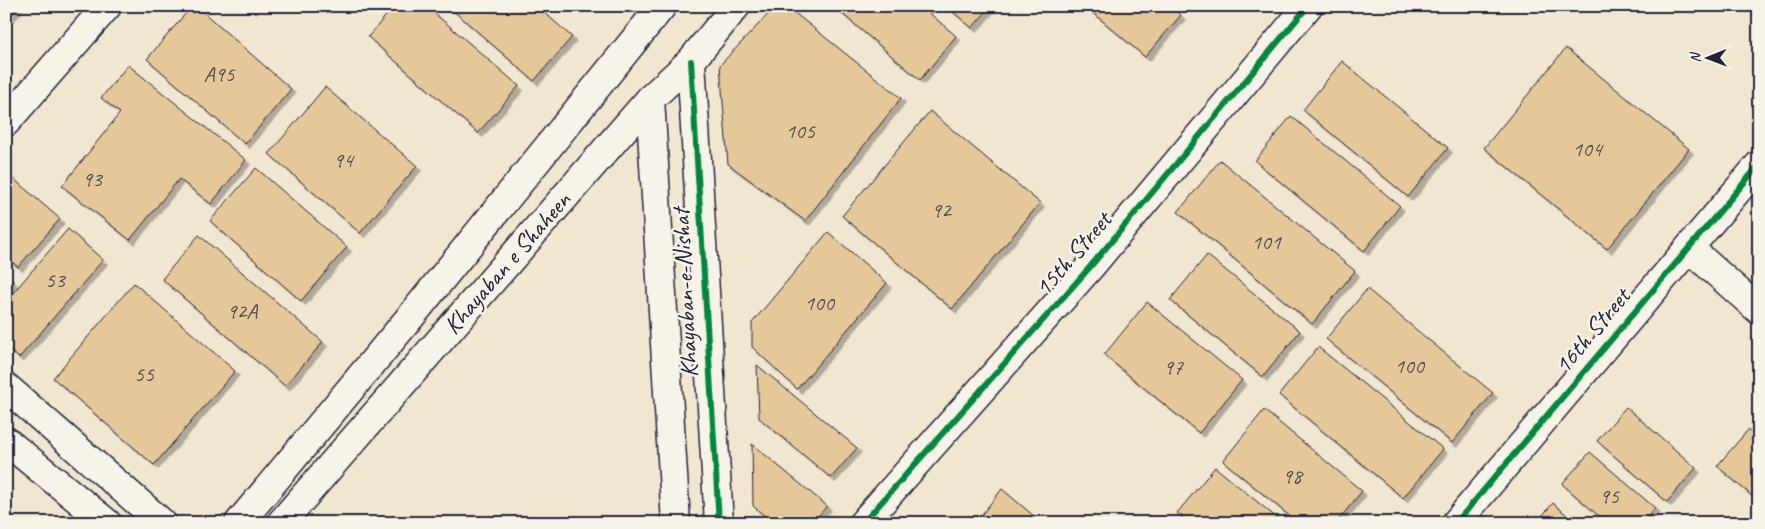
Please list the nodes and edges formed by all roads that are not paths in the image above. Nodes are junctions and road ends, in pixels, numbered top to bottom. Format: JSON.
{"nodes":[{"id":1,"x":107,"y":6,"type":"edge"},
{"id":2,"x":736,"y":6,"type":"edge"},
{"id":3,"x":1308,"y":6,"type":"edge"},
{"id":4,"x":651,"y":12,"type":"edge"},
{"id":5,"x":691,"y":61,"type":"junction"},
{"id":6,"x":650,"y":99,"type":"junction"},
{"id":7,"x":6,"y":122,"type":"edge"},
{"id":8,"x":1759,"y":165,"type":"edge"},
{"id":9,"x":1689,"y":248,"type":"junction"},
{"id":10,"x":1759,"y":310,"type":"edge"},
{"id":11,"x":6,"y":387,"type":"edge"},
{"id":12,"x":6,"y":441,"type":"edge"},
{"id":13,"x":107,"y":523,"type":"edge"},
{"id":14,"x":162,"y":523,"type":"edge"},
{"id":15,"x":239,"y":523,"type":"edge"},
{"id":16,"x":281,"y":523,"type":"edge"},
{"id":17,"x":676,"y":523,"type":"edge"},
{"id":18,"x":719,"y":523,"type":"edge"},
{"id":19,"x":863,"y":523,"type":"edge"},
{"id":20,"x":1456,"y":523,"type":"edge"}],
"edges":[{"from":1,"to":7,"type":"street"},
{"from":2,"to":5,"type":"street","name":"Khayaban e Shaheen"},
{"from":3,"to":19,"type":"street","name":"15th Street"},
{"from":4,"to":15,"type":"street","name":"Khayaban e Shaheen"},
{"from":5,"to":6,"type":"street","name":"Khayaban e Shaheen"},
{"from":5,"to":18,"type":"street","name":"Khayaban-e-Nishat"},
{"from":6,"to":16,"type":"street","name":"Khayaban e Shaheen"},
{"from":6,"to":17,"type":"street","name":"Khayaban-e-Nishat"},
{"from":8,"to":9,"type":"street","name":"16th Street"},
{"from":9,"to":10,"type":"street"},
{"from":9,"to":20,"type":"street","name":"16th Street"},
{"from":11,"to":14,"type":"street"},
{"from":12,"to":13,"type":"street"}]}
